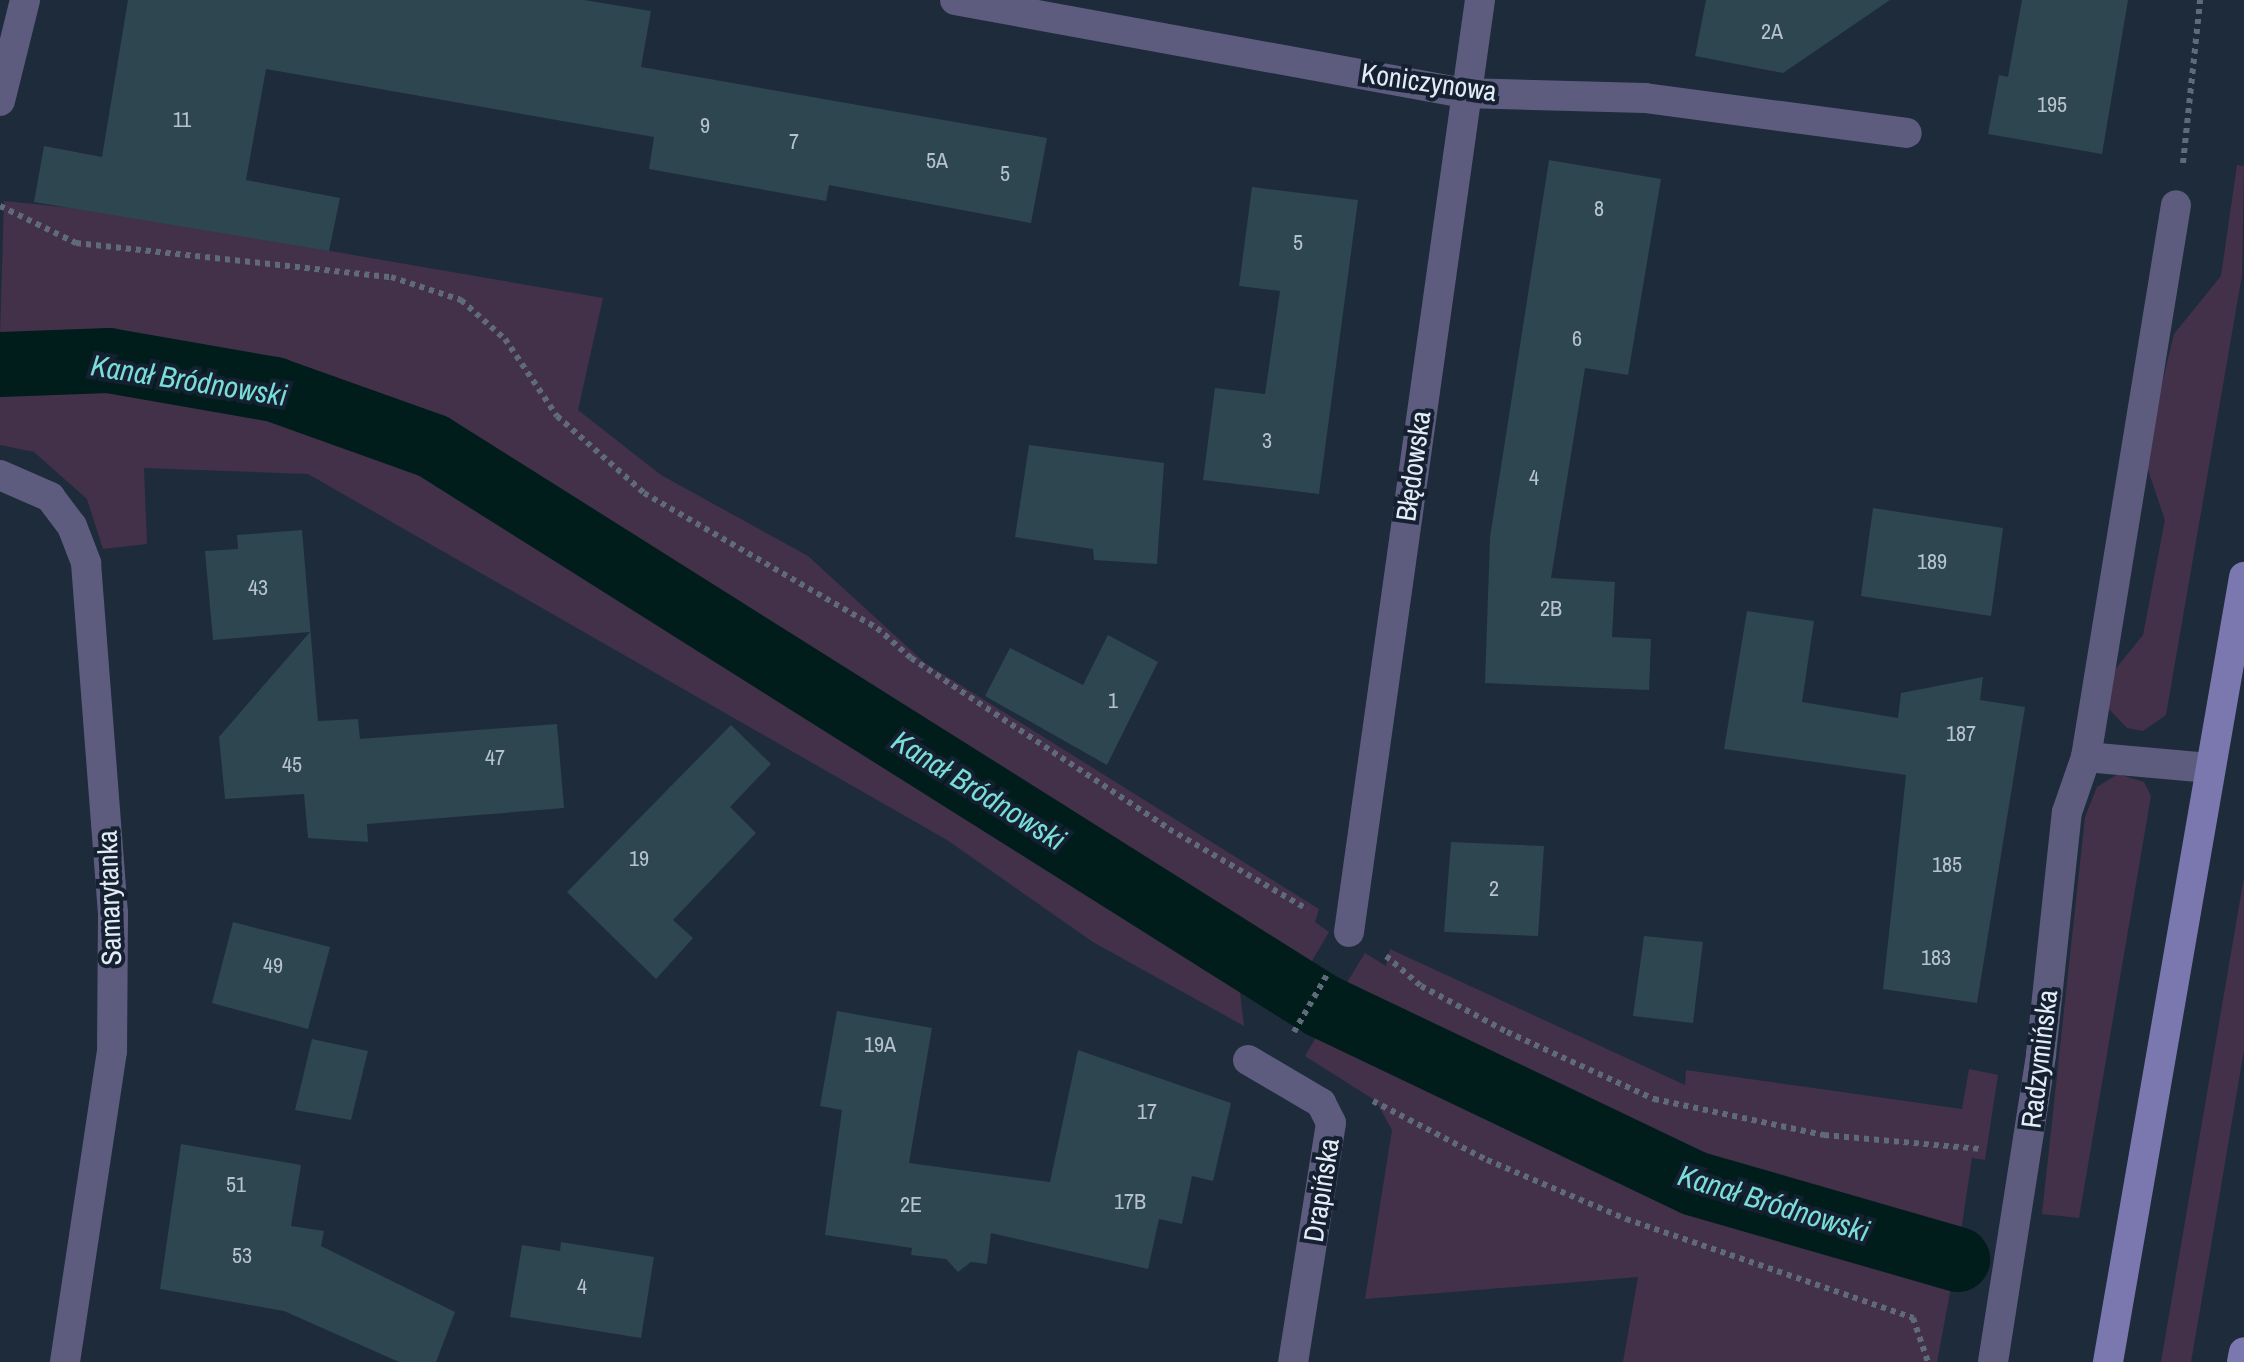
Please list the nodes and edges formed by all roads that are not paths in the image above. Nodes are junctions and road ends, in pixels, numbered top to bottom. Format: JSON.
{"nodes":[{"id":1,"x":25,"y":0,"type":"edge"},
{"id":2,"x":955,"y":0,"type":"edge"},
{"id":3,"x":1480,"y":0,"type":"edge"},
{"id":4,"x":1464,"y":93,"type":"junction"},
{"id":5,"x":0,"y":101,"type":"edge"},
{"id":6,"x":1907,"y":132,"type":"dead end"},
{"id":7,"x":2176,"y":205,"type":"road end"},
{"id":8,"x":0,"y":475,"type":"edge"},
{"id":9,"x":2244,"y":577,"type":"edge"},
{"id":10,"x":2086,"y":757,"type":"junction"},
{"id":11,"x":2210,"y":768,"type":"junction"},
{"id":12,"x":1342,"y":946,"type":"road end"},
{"id":13,"x":1248,"y":1060,"type":"dead end"},
{"id":14,"x":2244,"y":1352,"type":"edge"},
{"id":15,"x":65,"y":1362,"type":"edge"},
{"id":16,"x":1293,"y":1362,"type":"edge"},
{"id":17,"x":1993,"y":1362,"type":"edge"},
{"id":18,"x":2108,"y":1362,"type":"edge"},
{"id":19,"x":2242,"y":1362,"type":"edge"}],
"edges":[{"from":1,"to":5,"type":"street"},
{"from":2,"to":4,"type":"street","name":"Koniczynowa"},
{"from":3,"to":4,"type":"street","name":"Błędowska"},
{"from":4,"to":6,"type":"street","name":"Koniczynowa"},
{"from":4,"to":12,"type":"street","name":"Błędowska"},
{"from":7,"to":10,"type":"street","name":"Radzymińska"},
{"from":8,"to":15,"type":"street","name":"Samarytanka"},
{"from":9,"to":11,"type":"main road"},
{"from":10,"to":11,"type":"street"},
{"from":10,"to":17,"type":"street","name":"Radzymińska"},
{"from":11,"to":18,"type":"main road"},
{"from":13,"to":16,"type":"street","name":"Drapińska"},
{"from":14,"to":19,"type":"main road"}]}
